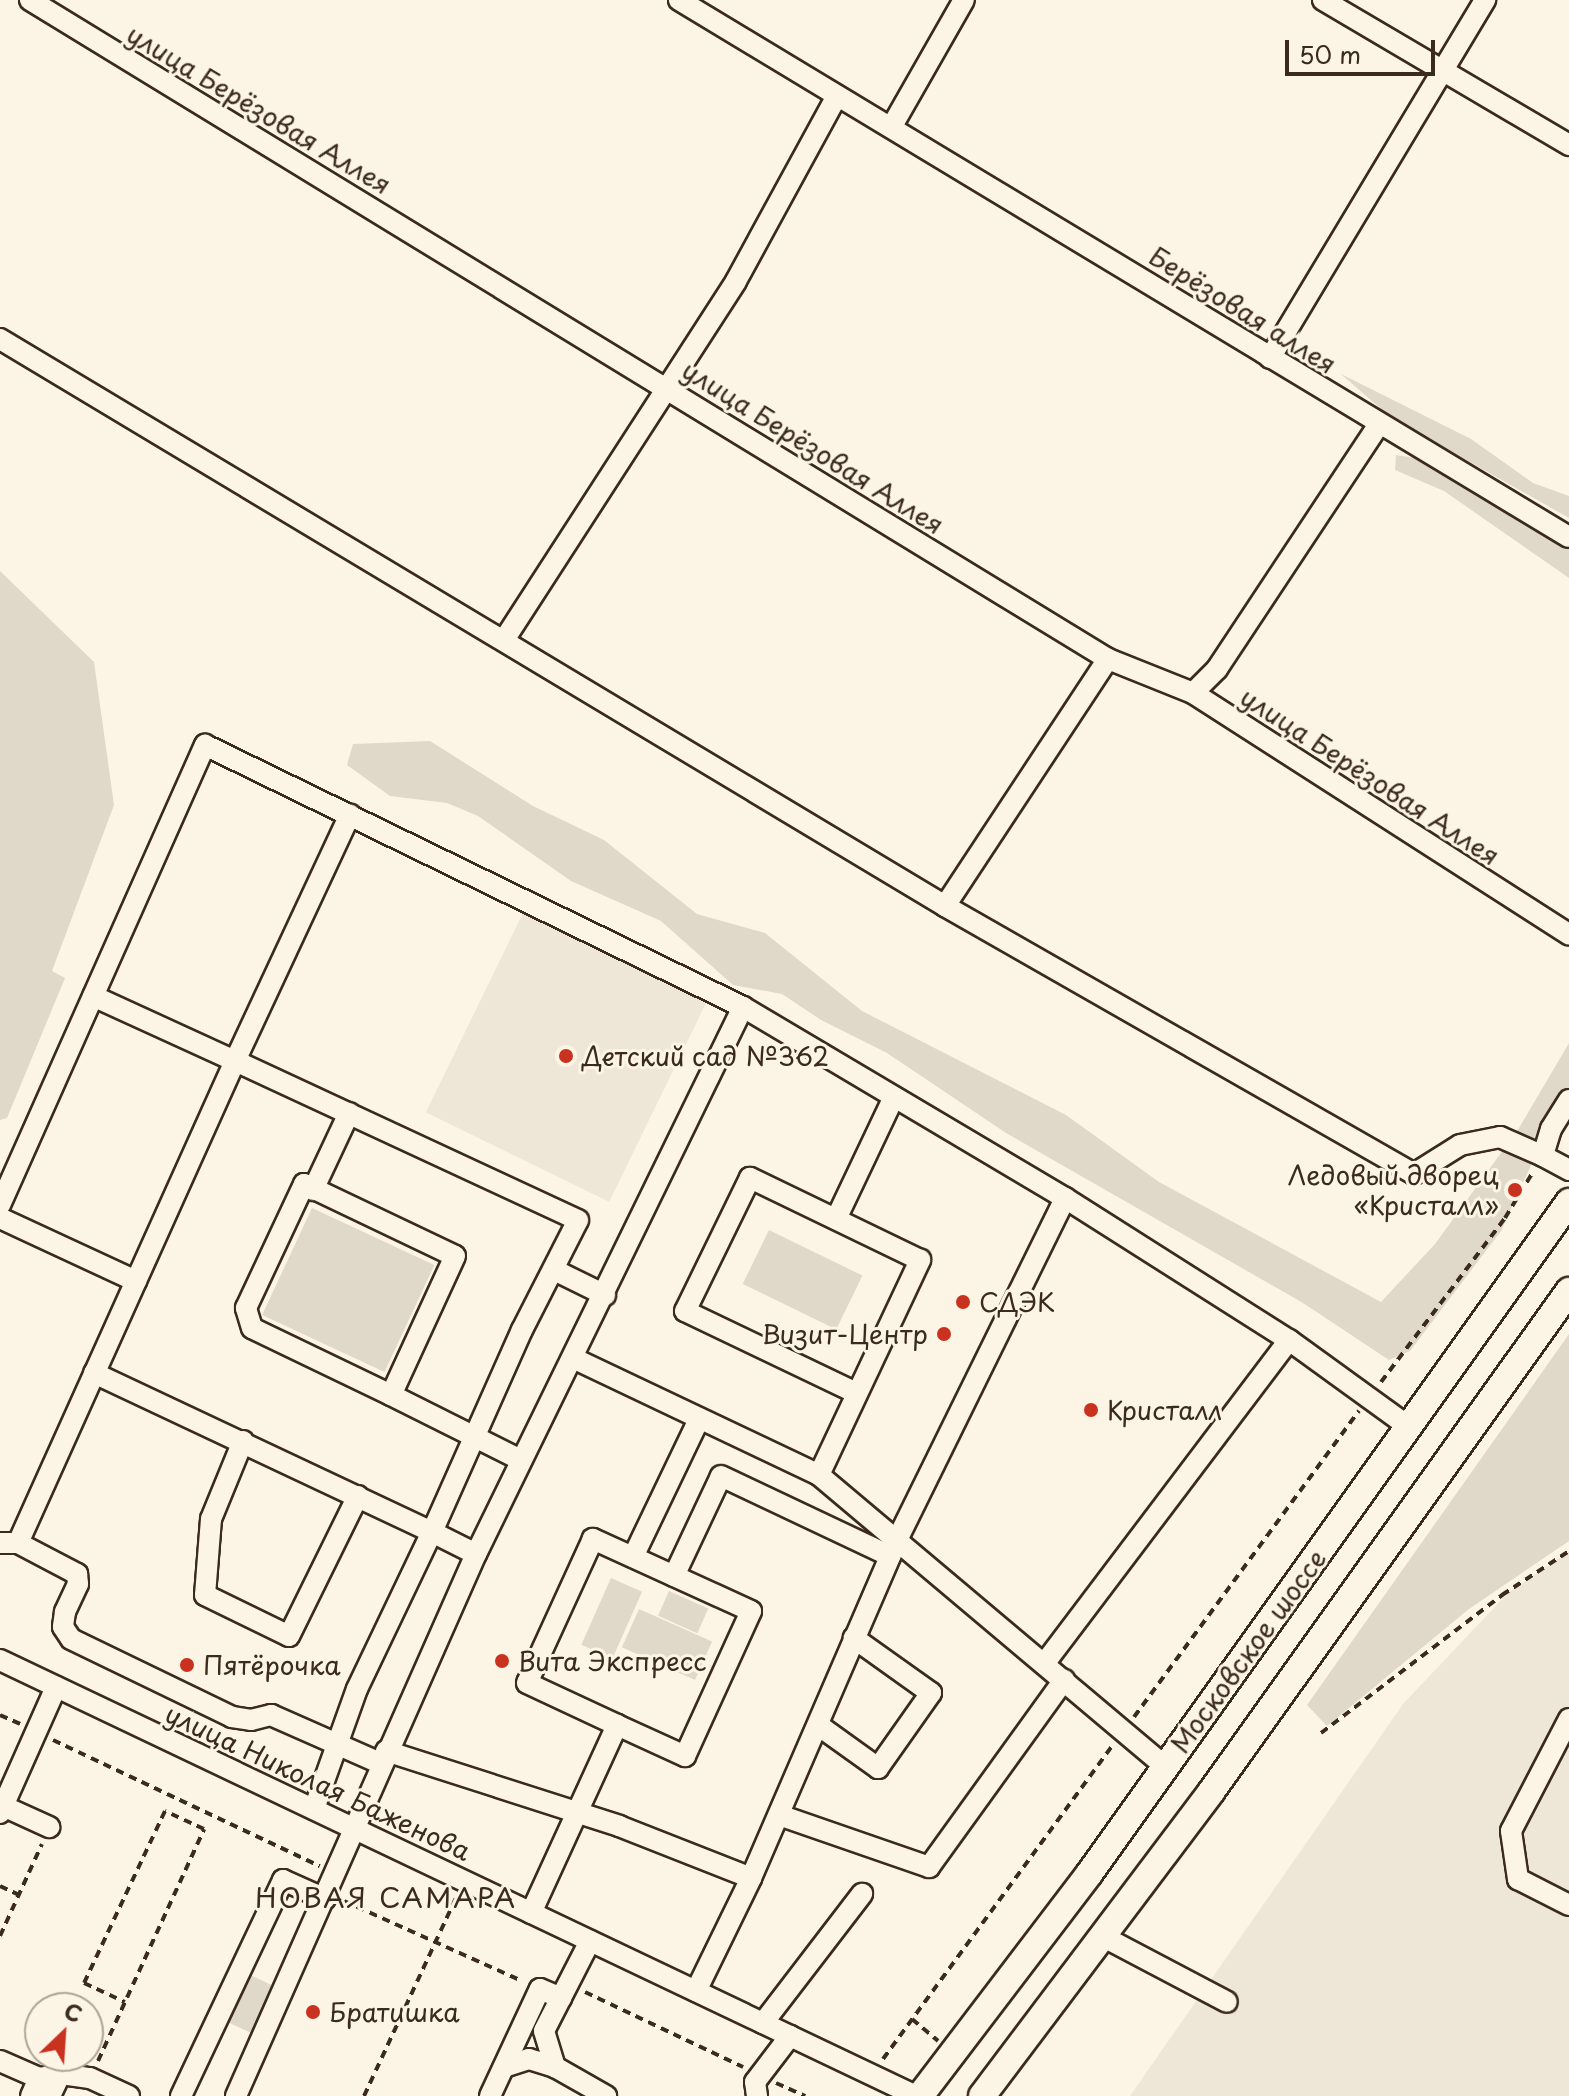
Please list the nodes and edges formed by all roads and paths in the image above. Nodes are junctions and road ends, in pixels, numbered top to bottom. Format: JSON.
{"nodes":[{"id":1,"x":30,"y":0,"type":"edge"},
{"id":2,"x":679,"y":0,"type":"edge"},
{"id":3,"x":964,"y":0,"type":"edge"},
{"id":4,"x":1323,"y":0,"type":"edge"},
{"id":5,"x":1485,"y":0,"type":"edge"},
{"id":6,"x":1441,"y":72,"type":"junction"},
{"id":7,"x":837,"y":96,"type":"junction"},
{"id":8,"x":892,"y":126,"type":"junction"},
{"id":9,"x":1569,"y":145,"type":"edge"},
{"id":10,"x":0,"y":339,"type":"edge"},
{"id":11,"x":1270,"y":358,"type":"junction"},
{"id":12,"x":668,"y":388,"type":"junction"},
{"id":13,"x":1379,"y":424,"type":"junction"},
{"id":14,"x":1569,"y":537,"type":"edge"},
{"id":15,"x":504,"y":640,"type":"junction"},
{"id":16,"x":1108,"y":659,"type":"junction"},
{"id":17,"x":1193,"y":693,"type":"junction"},
{"id":18,"x":350,"y":814,"type":"junction"},
{"id":19,"x":945,"y":906,"type":"junction"},
{"id":20,"x":1569,"y":934,"type":"edge"},
{"id":21,"x":93,"y":996,"type":"junction"},
{"id":22,"x":743,"y":1007,"type":"junction"},
{"id":23,"x":235,"y":1061,"type":"junction"},
{"id":24,"x":894,"y":1097,"type":"junction"},
{"id":25,"x":1569,"y":1100,"type":"edge"},
{"id":26,"x":349,"y":1113,"type":"junction"},
{"id":27,"x":1543,"y":1156,"type":"junction"},
{"id":28,"x":1569,"y":1170,"type":"edge"},
{"id":29,"x":313,"y":1190,"type":"junction"},
{"id":30,"x":1065,"y":1198,"type":"junction"},
{"id":31,"x":0,"y":1205,"type":"edge"},
{"id":32,"x":1566,"y":1212,"type":"edge"},
{"id":33,"x":0,"y":1218,"type":"edge"},
{"id":34,"x":836,"y":1219,"type":"junction"},
{"id":35,"x":554,"y":1270,"type":"junction"},
{"id":36,"x":136,"y":1281,"type":"junction"},
{"id":37,"x":1569,"y":1291,"type":"edge"},
{"id":38,"x":605,"y":1295,"type":"junction"},
{"id":39,"x":1289,"y":1340,"type":"junction"},
{"id":40,"x":575,"y":1359,"type":"junction"},
{"id":41,"x":94,"y":1373,"type":"junction"},
{"id":42,"x":856,"y":1393,"type":"junction"},
{"id":43,"x":391,"y":1395,"type":"junction"},
{"id":44,"x":1370,"y":1397,"type":"junction"},
{"id":45,"x":699,"y":1419,"type":"junction"},
{"id":46,"x":1408,"y":1426,"type":"junction"},
{"id":47,"x":474,"y":1436,"type":"junction"},
{"id":48,"x":243,"y":1441,"type":"junction"},
{"id":49,"x":521,"y":1460,"type":"junction"},
{"id":50,"x":819,"y":1475,"type":"junction"},
{"id":51,"x":358,"y":1496,"type":"junction"},
{"id":52,"x":432,"y":1532,"type":"junction"},
{"id":53,"x":9,"y":1543,"type":"edge"},
{"id":54,"x":894,"y":1548,"type":"junction"},
{"id":55,"x":1569,"y":1551,"type":"edge"},
{"id":56,"x":476,"y":1554,"type":"junction"},
{"id":57,"x":633,"y":1557,"type":"junction"},
{"id":58,"x":674,"y":1576,"type":"junction"},
{"id":59,"x":854,"y":1638,"type":"junction"},
{"id":60,"x":0,"y":1660,"type":"edge"},
{"id":61,"x":1044,"y":1664,"type":"junction"},
{"id":62,"x":1064,"y":1680,"type":"junction"},
{"id":63,"x":56,"y":1687,"type":"junction"},
{"id":64,"x":0,"y":1715,"type":"edge"},
{"id":65,"x":1569,"y":1719,"type":"edge"},
{"id":66,"x":617,"y":1725,"type":"junction"},
{"id":67,"x":818,"y":1725,"type":"junction"},
{"id":68,"x":1124,"y":1730,"type":"junction"},
{"id":69,"x":36,"y":1732,"type":"junction"},
{"id":70,"x":1321,"y":1733,"type":"dead end"},
{"id":71,"x":341,"y":1743,"type":"junction"},
{"id":72,"x":383,"y":1757,"type":"junction"},
{"id":73,"x":1166,"y":1767,"type":"junction"},
{"id":74,"x":314,"y":1809,"type":"junction"},
{"id":75,"x":2,"y":1810,"type":"edge"},
{"id":76,"x":578,"y":1813,"type":"junction"},
{"id":77,"x":779,"y":1815,"type":"junction"},
{"id":78,"x":49,"y":1827,"type":"joint"},
{"id":79,"x":356,"y":1829,"type":"junction"},
{"id":80,"x":336,"y":1874,"type":"junction"},
{"id":81,"x":751,"y":1878,"type":"junction"},
{"id":82,"x":464,"y":1881,"type":"junction"},
{"id":83,"x":0,"y":1886,"type":"edge"},
{"id":84,"x":862,"y":1894,"type":"dead end"},
{"id":85,"x":19,"y":1895,"type":"junction"},
{"id":86,"x":326,"y":1896,"type":"junction"},
{"id":87,"x":1569,"y":1905,"type":"edge"},
{"id":88,"x":531,"y":1913,"type":"junction"},
{"id":89,"x":0,"y":1936,"type":"edge"},
{"id":90,"x":1102,"y":1936,"type":"junction"},
{"id":91,"x":590,"y":1941,"type":"junction"},
{"id":92,"x":436,"y":1942,"type":"junction"},
{"id":93,"x":540,"y":1989,"type":"junction"},
{"id":94,"x":564,"y":1991,"type":"junction"},
{"id":95,"x":696,"y":1991,"type":"junction"},
{"id":96,"x":125,"y":2002,"type":"junction"},
{"id":97,"x":1227,"y":2002,"type":"dead end"},
{"id":98,"x":763,"y":2023,"type":"junction"},
{"id":99,"x":790,"y":2036,"type":"junction"},
{"id":100,"x":0,"y":2061,"type":"edge"},
{"id":101,"x":504,"y":2067,"type":"junction"},
{"id":102,"x":555,"y":2067,"type":"junction"},
{"id":103,"x":58,"y":2072,"type":"edge"},
{"id":104,"x":78,"y":2072,"type":"edge"},
{"id":105,"x":761,"y":2075,"type":"junction"},
{"id":106,"x":872,"y":2075,"type":"junction"},
{"id":107,"x":90,"y":2078,"type":"junction"},
{"id":108,"x":40,"y":2090,"type":"edge"},
{"id":109,"x":129,"y":2096,"type":"edge"},
{"id":110,"x":181,"y":2096,"type":"edge"},
{"id":111,"x":236,"y":2096,"type":"edge"},
{"id":112,"x":364,"y":2096,"type":"edge"},
{"id":113,"x":490,"y":2096,"type":"edge"},
{"id":114,"x":606,"y":2096,"type":"edge"},
{"id":115,"x":757,"y":2096,"type":"edge"},
{"id":116,"x":805,"y":2096,"type":"edge"},
{"id":117,"x":918,"y":2096,"type":"edge"},
{"id":118,"x":982,"y":2096,"type":"edge"}],
"edges":[{"from":1,"to":12,"type":"street","name":"улица Берёзовая Аллея"},
{"from":2,"to":7,"type":"street","name":"Берёзовая аллея"},
{"from":3,"to":8,"type":"street"},
{"from":4,"to":6,"type":"street"},
{"from":5,"to":6,"type":"street"},
{"from":6,"to":9,"type":"street"},
{"from":6,"to":11,"type":"street"},
{"from":7,"to":8,"type":"street","name":"Берёзовая аллея"},
{"from":7,"to":12,"type":"street"},
{"from":8,"to":11,"type":"street","name":"Берёзовая аллея"},
{"from":10,"to":15,"type":"street"},
{"from":11,"to":13,"type":"street","name":"Берёзовая аллея"},
{"from":12,"to":15,"type":"street"},
{"from":12,"to":16,"type":"street","name":"улица Берёзовая Аллея"},
{"from":13,"to":14,"type":"street","name":"Берёзовая аллея"},
{"from":13,"to":17,"type":"street"},
{"from":15,"to":19,"type":"street"},
{"from":16,"to":17,"type":"street","name":"улица Берёзовая Аллея"},
{"from":16,"to":19,"type":"street"},
{"from":17,"to":20,"type":"street","name":"улица Берёзовая Аллея"},
{"from":18,"to":21,"type":"street"},
{"from":18,"to":22,"type":"street"},
{"from":18,"to":23,"type":"street"},
{"from":19,"to":27,"type":"street"},
{"from":21,"to":23,"type":"street"},
{"from":21,"to":31,"type":"street"},
{"from":22,"to":24,"type":"street"},
{"from":22,"to":38,"type":"street"},
{"from":23,"to":26,"type":"street"},
{"from":23,"to":36,"type":"street"},
{"from":24,"to":30,"type":"street"},
{"from":24,"to":34,"type":"street"},
{"from":25,"to":27,"type":"street"},
{"from":26,"to":29,"type":"street"},
{"from":26,"to":35,"type":"street"},
{"from":27,"to":28,"type":"street"},
{"from":27,"to":44,"type":"path"},
{"from":29,"to":43,"type":"street"},
{"from":29,"to":43,"type":"street"},
{"from":30,"to":39,"type":"street"},
{"from":30,"to":54,"type":"street"},
{"from":32,"to":46,"type":"main road","name":"Московское шоссе"},
{"from":33,"to":36,"type":"street"},
{"from":34,"to":42,"type":"street"},
{"from":34,"to":42,"type":"street"},
{"from":35,"to":38,"type":"street"},
{"from":35,"to":47,"type":"street"},
{"from":36,"to":41,"type":"street"},
{"from":37,"to":90,"type":"main road","name":"Московское шоссе"},
{"from":38,"to":40,"type":"street"},
{"from":39,"to":44,"type":"street"},
{"from":39,"to":61,"type":"street"},
{"from":40,"to":45,"type":"street"},
{"from":40,"to":49,"type":"street"},
{"from":41,"to":48,"type":"street"},
{"from":41,"to":53,"type":"street"},
{"from":42,"to":50,"type":"street"},
{"from":43,"to":47,"type":"street"},
{"from":44,"to":46,"type":"street"},
{"from":44,"to":68,"type":"path"},
{"from":45,"to":50,"type":"street"},
{"from":45,"to":57,"type":"street"},
{"from":46,"to":73,"type":"main road","name":"Московское шоссе"},
{"from":47,"to":49,"type":"street"},
{"from":47,"to":52,"type":"street"},
{"from":48,"to":51,"type":"street"},
{"from":48,"to":51,"type":"street"},
{"from":49,"to":56,"type":"street"},
{"from":50,"to":54,"type":"street"},
{"from":51,"to":52,"type":"street"},
{"from":52,"to":56,"type":"street"},
{"from":52,"to":71,"type":"street"},
{"from":53,"to":71,"type":"street"},
{"from":54,"to":58,"type":"street"},
{"from":54,"to":59,"type":"street"},
{"from":54,"to":61,"type":"street"},
{"from":55,"to":70,"type":"path"},
{"from":56,"to":72,"type":"street"},
{"from":57,"to":58,"type":"street"},
{"from":57,"to":66,"type":"street"},
{"from":58,"to":66,"type":"street"},
{"from":59,"to":67,"type":"street"},
{"from":59,"to":67,"type":"street"},
{"from":60,"to":63,"type":"street","name":"улица Николая Баженова"},
{"from":61,"to":62,"type":"street"},
{"from":62,"to":68,"type":"street"},
{"from":62,"to":77,"type":"street"},
{"from":63,"to":69,"type":"street"},
{"from":63,"to":74,"type":"street","name":"улица Николая Баженова"},
{"from":64,"to":69,"type":"path"},
{"from":65,"to":87,"type":"street"},
{"from":66,"to":76,"type":"street"},
{"from":67,"to":77,"type":"street"},
{"from":68,"to":73,"type":"street"},
{"from":68,"to":106,"type":"path"},
{"from":69,"to":75,"type":"street"},
{"from":69,"to":80,"type":"path"},
{"from":71,"to":72,"type":"street"},
{"from":71,"to":74,"type":"street"},
{"from":72,"to":76,"type":"street"},
{"from":72,"to":79,"type":"street"},
{"from":73,"to":117,"type":"main road","name":"Московское шоссе"},
{"from":74,"to":79,"type":"street","name":"улица Николая Баженова"},
{"from":75,"to":78,"type":"street"},
{"from":76,"to":81,"type":"street"},
{"from":76,"to":88,"type":"street"},
{"from":77,"to":81,"type":"street"},
{"from":78,"to":85,"type":"path"},
{"from":79,"to":80,"type":"street"},
{"from":79,"to":82,"type":"street","name":"улица Николая Баженова"},
{"from":80,"to":86,"type":"street"},
{"from":81,"to":95,"type":"street"},
{"from":82,"to":88,"type":"street","name":"улица Николая Баженова"},
{"from":82,"to":92,"type":"path"},
{"from":83,"to":85,"type":"path"},
{"from":84,"to":98,"type":"street"},
{"from":85,"to":89,"type":"path"},
{"from":86,"to":92,"type":"path"},
{"from":86,"to":110,"type":"street"},
{"from":86,"to":111,"type":"street"},
{"from":88,"to":91,"type":"street","name":"улица Николая Баженова"},
{"from":90,"to":97,"type":"street"},
{"from":90,"to":118,"type":"main road","name":"Московское шоссе"},
{"from":91,"to":94,"type":"street"},
{"from":91,"to":95,"type":"street","name":"улица Николая Баженова"},
{"from":92,"to":93,"type":"path"},
{"from":92,"to":112,"type":"path"},
{"from":93,"to":94,"type":"street"},
{"from":93,"to":101,"type":"street"},
{"from":94,"to":102,"type":"street"},
{"from":94,"to":105,"type":"path"},
{"from":95,"to":98,"type":"street","name":"улица Николая Баженова"},
{"from":96,"to":96,"type":"path"},
{"from":96,"to":107,"type":"path"},
{"from":98,"to":99,"type":"street","name":"улица Николая Баженова"},
{"from":99,"to":105,"type":"street"},
{"from":99,"to":106,"type":"street","name":"улица Николая Баженова"},
{"from":100,"to":108,"type":"street"},
{"from":101,"to":102,"type":"street"},
{"from":101,"to":113,"type":"street"},
{"from":102,"to":114,"type":"street"},
{"from":103,"to":108,"type":"street"},
{"from":104,"to":107,"type":"street"},
{"from":105,"to":115,"type":"street"},
{"from":105,"to":116,"type":"path"},
{"from":106,"to":117,"type":"street","name":"улица Николая Баженова"},
{"from":107,"to":109,"type":"street"}]}
